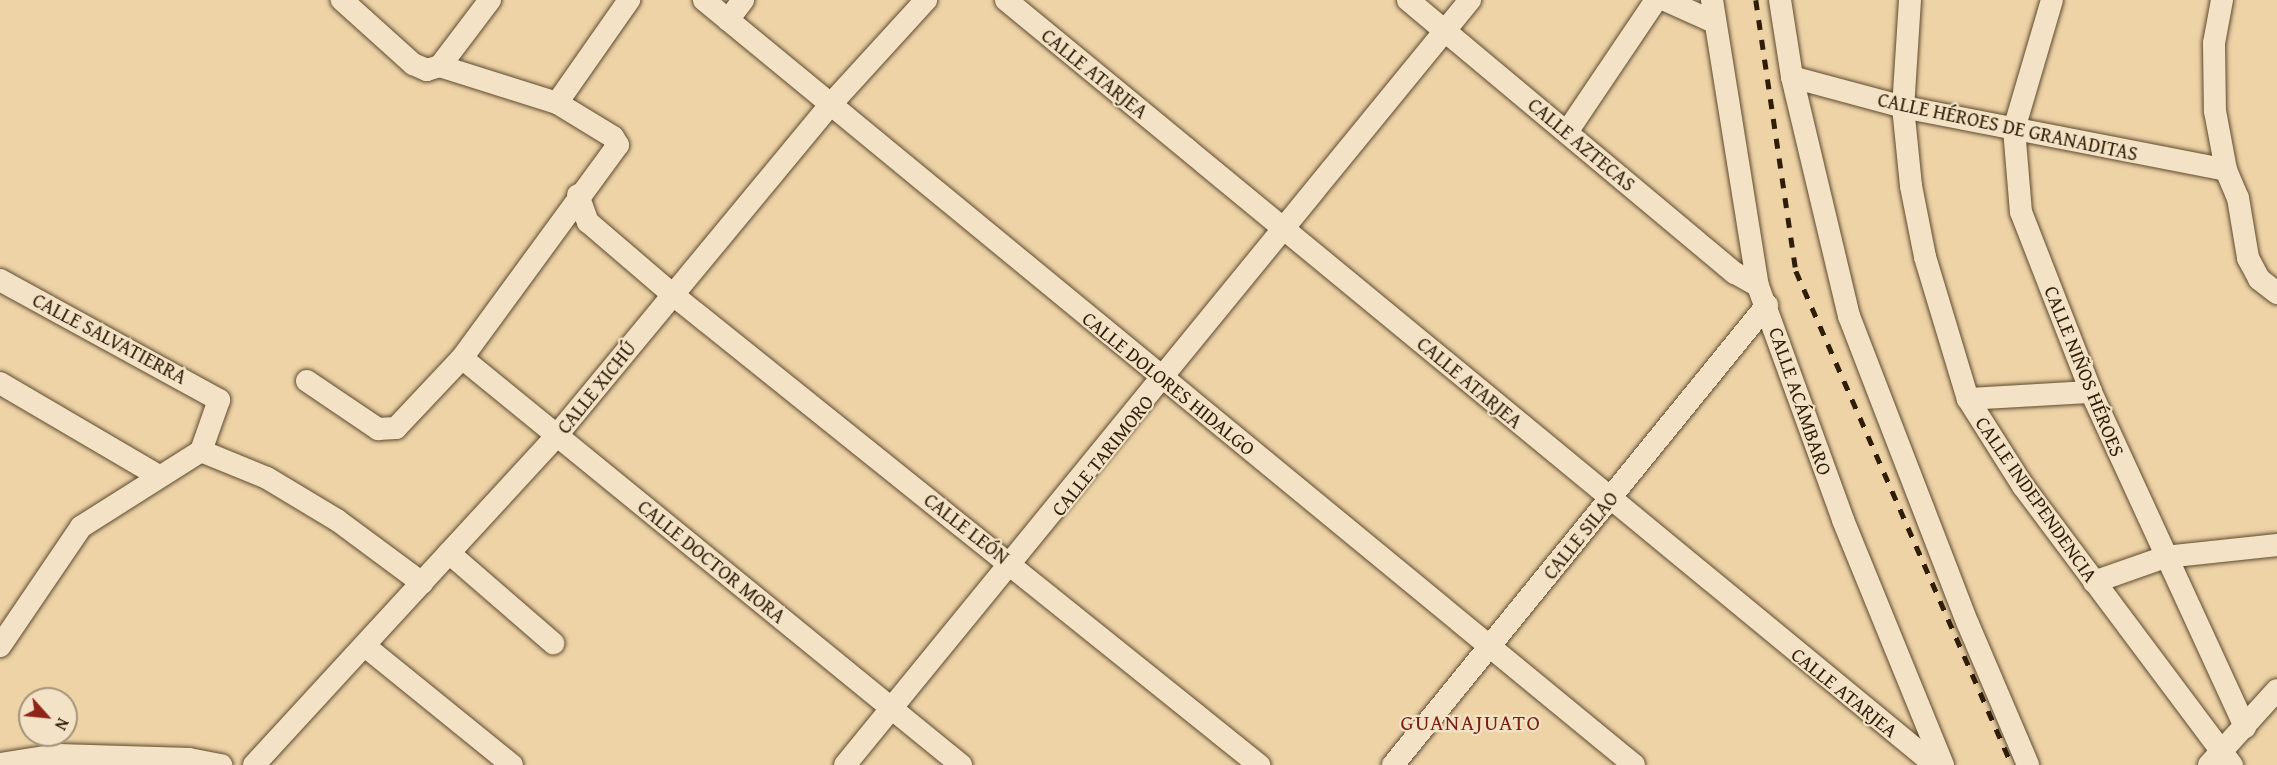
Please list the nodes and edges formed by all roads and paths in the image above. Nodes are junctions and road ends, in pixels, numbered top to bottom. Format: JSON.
{"nodes":[{"id":1,"x":342,"y":0,"type":"edge"},
{"id":2,"x":490,"y":0,"type":"edge"},
{"id":3,"x":629,"y":0,"type":"edge"},
{"id":4,"x":704,"y":0,"type":"edge"},
{"id":5,"x":743,"y":0,"type":"edge"},
{"id":6,"x":926,"y":0,"type":"edge"},
{"id":7,"x":1006,"y":0,"type":"edge"},
{"id":8,"x":1408,"y":0,"type":"edge"},
{"id":9,"x":1470,"y":0,"type":"edge"},
{"id":10,"x":1656,"y":0,"type":"edge"},
{"id":11,"x":1665,"y":0,"type":"edge"},
{"id":12,"x":1780,"y":0,"type":"edge"},
{"id":13,"x":1910,"y":0,"type":"edge"},
{"id":14,"x":2052,"y":0,"type":"edge"},
{"id":15,"x":2222,"y":0,"type":"edge"},
{"id":16,"x":1713,"y":11,"type":"edge"},
{"id":17,"x":728,"y":20,"type":"junction"},
{"id":18,"x":1448,"y":31,"type":"junction"},
{"id":19,"x":440,"y":66,"type":"junction"},
{"id":20,"x":1791,"y":76,"type":"junction"},
{"id":21,"x":557,"y":102,"type":"junction"},
{"id":22,"x":831,"y":104,"type":"junction"},
{"id":23,"x":1903,"y":107,"type":"junction"},
{"id":24,"x":2014,"y":129,"type":"junction"},
{"id":25,"x":1567,"y":132,"type":"junction"},
{"id":26,"x":2226,"y":170,"type":"junction"},
{"id":27,"x":578,"y":195,"type":"junction"},
{"id":28,"x":1286,"y":230,"type":"junction"},
{"id":29,"x":0,"y":279,"type":"edge"},
{"id":30,"x":2277,"y":293,"type":"edge"},
{"id":31,"x":672,"y":294,"type":"junction"},
{"id":32,"x":1762,"y":295,"type":"junction"},
{"id":33,"x":462,"y":358,"type":"junction"},
{"id":34,"x":1164,"y":378,"type":"junction"},
{"id":35,"x":307,"y":381,"type":"dead end"},
{"id":36,"x":0,"y":383,"type":"edge"},
{"id":37,"x":2091,"y":392,"type":"junction"},
{"id":38,"x":1968,"y":399,"type":"junction"},
{"id":39,"x":557,"y":435,"type":"junction"},
{"id":40,"x":201,"y":451,"type":"junction"},
{"id":41,"x":157,"y":475,"type":"junction"},
{"id":42,"x":1610,"y":498,"type":"junction"},
{"id":43,"x":2277,"y":545,"type":"edge"},
{"id":44,"x":449,"y":553,"type":"junction"},
{"id":45,"x":2165,"y":557,"type":"junction"},
{"id":46,"x":1012,"y":564,"type":"junction"},
{"id":47,"x":2094,"y":582,"type":"junction"},
{"id":48,"x":422,"y":584,"type":"junction"},
{"id":49,"x":553,"y":643,"type":"dead end"},
{"id":50,"x":0,"y":646,"type":"edge"},
{"id":51,"x":365,"y":646,"type":"junction"},
{"id":52,"x":1490,"y":646,"type":"junction"},
{"id":53,"x":2277,"y":690,"type":"edge"},
{"id":54,"x":892,"y":708,"type":"junction"},
{"id":55,"x":2245,"y":727,"type":"junction"},
{"id":56,"x":2222,"y":760,"type":"edge"},
{"id":57,"x":0,"y":764,"type":"edge"},
{"id":58,"x":221,"y":765,"type":"edge"},
{"id":59,"x":254,"y":765,"type":"edge"},
{"id":60,"x":512,"y":765,"type":"edge"},
{"id":61,"x":845,"y":765,"type":"edge"},
{"id":62,"x":961,"y":765,"type":"edge"},
{"id":63,"x":1259,"y":765,"type":"edge"},
{"id":64,"x":1394,"y":765,"type":"edge"},
{"id":65,"x":1634,"y":765,"type":"edge"},
{"id":66,"x":1935,"y":765,"type":"edge"},
{"id":67,"x":1943,"y":765,"type":"edge"},
{"id":68,"x":2028,"y":765,"type":"edge"}],
"edges":[{"from":1,"to":19,"type":"street"},
{"from":2,"to":19,"type":"street"},
{"from":3,"to":21,"type":"street"},
{"from":4,"to":17,"type":"street","name":"CALLE DOLORES HIDALGO"},
{"from":5,"to":17,"type":"street"},
{"from":6,"to":22,"type":"street","name":"CALLE XICHÚ"},
{"from":7,"to":28,"type":"street","name":"CALLE ATARJEA"},
{"from":8,"to":18,"type":"street","name":"CALLE AZTECAS"},
{"from":9,"to":18,"type":"street","name":"CALLE TARIMORO"},
{"from":10,"to":25,"type":"street"},
{"from":11,"to":16,"type":"street"},
{"from":12,"to":20,"type":"street"},
{"from":13,"to":23,"type":"street","name":"CALLE INDEPENDENCIA"},
{"from":14,"to":24,"type":"street","name":"CALLE NIÑOS HÉROES"},
{"from":15,"to":26,"type":"street"},
{"from":16,"to":32,"type":"street","name":"CALLE ACÁMBARO"},
{"from":17,"to":22,"type":"street","name":"CALLE DOLORES HIDALGO"},
{"from":18,"to":25,"type":"street","name":"CALLE AZTECAS"},
{"from":18,"to":28,"type":"street","name":"CALLE TARIMORO"},
{"from":19,"to":21,"type":"street"},
{"from":20,"to":23,"type":"street","name":"CALLE HÉROES DE GRANADITAS"},
{"from":20,"to":68,"type":"street"},
{"from":21,"to":27,"type":"street"},
{"from":22,"to":31,"type":"street","name":"CALLE XICHÚ"},
{"from":22,"to":34,"type":"street","name":"CALLE DOLORES HIDALGO"},
{"from":23,"to":24,"type":"street","name":"CALLE HÉROES DE GRANADITAS"},
{"from":23,"to":38,"type":"street","name":"CALLE INDEPENDENCIA"},
{"from":24,"to":26,"type":"street","name":"CALLE HÉROES DE GRANADITAS"},
{"from":24,"to":37,"type":"street","name":"CALLE NIÑOS HÉROES"},
{"from":25,"to":32,"type":"street","name":"CALLE AZTECAS"},
{"from":26,"to":30,"type":"street"},
{"from":27,"to":31,"type":"street","name":"CALLE LEÓN"},
{"from":27,"to":33,"type":"street"},
{"from":28,"to":34,"type":"street","name":"CALLE TARIMORO"},
{"from":28,"to":42,"type":"street","name":"CALLE ATARJEA"},
{"from":29,"to":40,"type":"street","name":"CALLE SALVATIERRA"},
{"from":31,"to":39,"type":"street","name":"CALLE XICHÚ"},
{"from":31,"to":46,"type":"street","name":"CALLE LEÓN"},
{"from":32,"to":42,"type":"street","name":"CALLE SILAO"},
{"from":32,"to":67,"type":"street","name":"CALLE ACÁMBARO"},
{"from":33,"to":35,"type":"street"},
{"from":33,"to":39,"type":"street","name":"CALLE DOCTOR MORA"},
{"from":34,"to":46,"type":"street","name":"CALLE TARIMORO"},
{"from":34,"to":52,"type":"street","name":"CALLE DOLORES HIDALGO"},
{"from":36,"to":41,"type":"street"},
{"from":37,"to":38,"type":"street"},
{"from":37,"to":45,"type":"street","name":"CALLE NIÑOS HÉROES"},
{"from":38,"to":47,"type":"street","name":"CALLE INDEPENDENCIA"},
{"from":39,"to":44,"type":"street","name":"CALLE XICHÚ"},
{"from":39,"to":54,"type":"street","name":"CALLE DOCTOR MORA"},
{"from":40,"to":41,"type":"street"},
{"from":40,"to":48,"type":"street"},
{"from":41,"to":50,"type":"street"},
{"from":42,"to":52,"type":"street","name":"CALLE SILAO"},
{"from":42,"to":66,"type":"street","name":"CALLE ATARJEA"},
{"from":43,"to":45,"type":"street"},
{"from":44,"to":48,"type":"street","name":"CALLE XICHÚ"},
{"from":44,"to":49,"type":"street"},
{"from":45,"to":47,"type":"street"},
{"from":45,"to":55,"type":"street","name":"CALLE NIÑOS HÉROES"},
{"from":46,"to":54,"type":"street","name":"CALLE TARIMORO"},
{"from":46,"to":63,"type":"street","name":"CALLE LEÓN"},
{"from":47,"to":56,"type":"street","name":"CALLE INDEPENDENCIA"},
{"from":48,"to":51,"type":"street","name":"CALLE XICHÚ"},
{"from":51,"to":59,"type":"street","name":"CALLE XICHÚ"},
{"from":51,"to":60,"type":"street"},
{"from":52,"to":64,"type":"street","name":"CALLE SILAO"},
{"from":52,"to":65,"type":"street","name":"CALLE DOLORES HIDALGO"},
{"from":53,"to":55,"type":"street"},
{"from":54,"to":61,"type":"street","name":"CALLE TARIMORO"},
{"from":54,"to":62,"type":"street","name":"CALLE DOCTOR MORA"},
{"from":55,"to":56,"type":"street"},
{"from":57,"to":58,"type":"street"}]}
